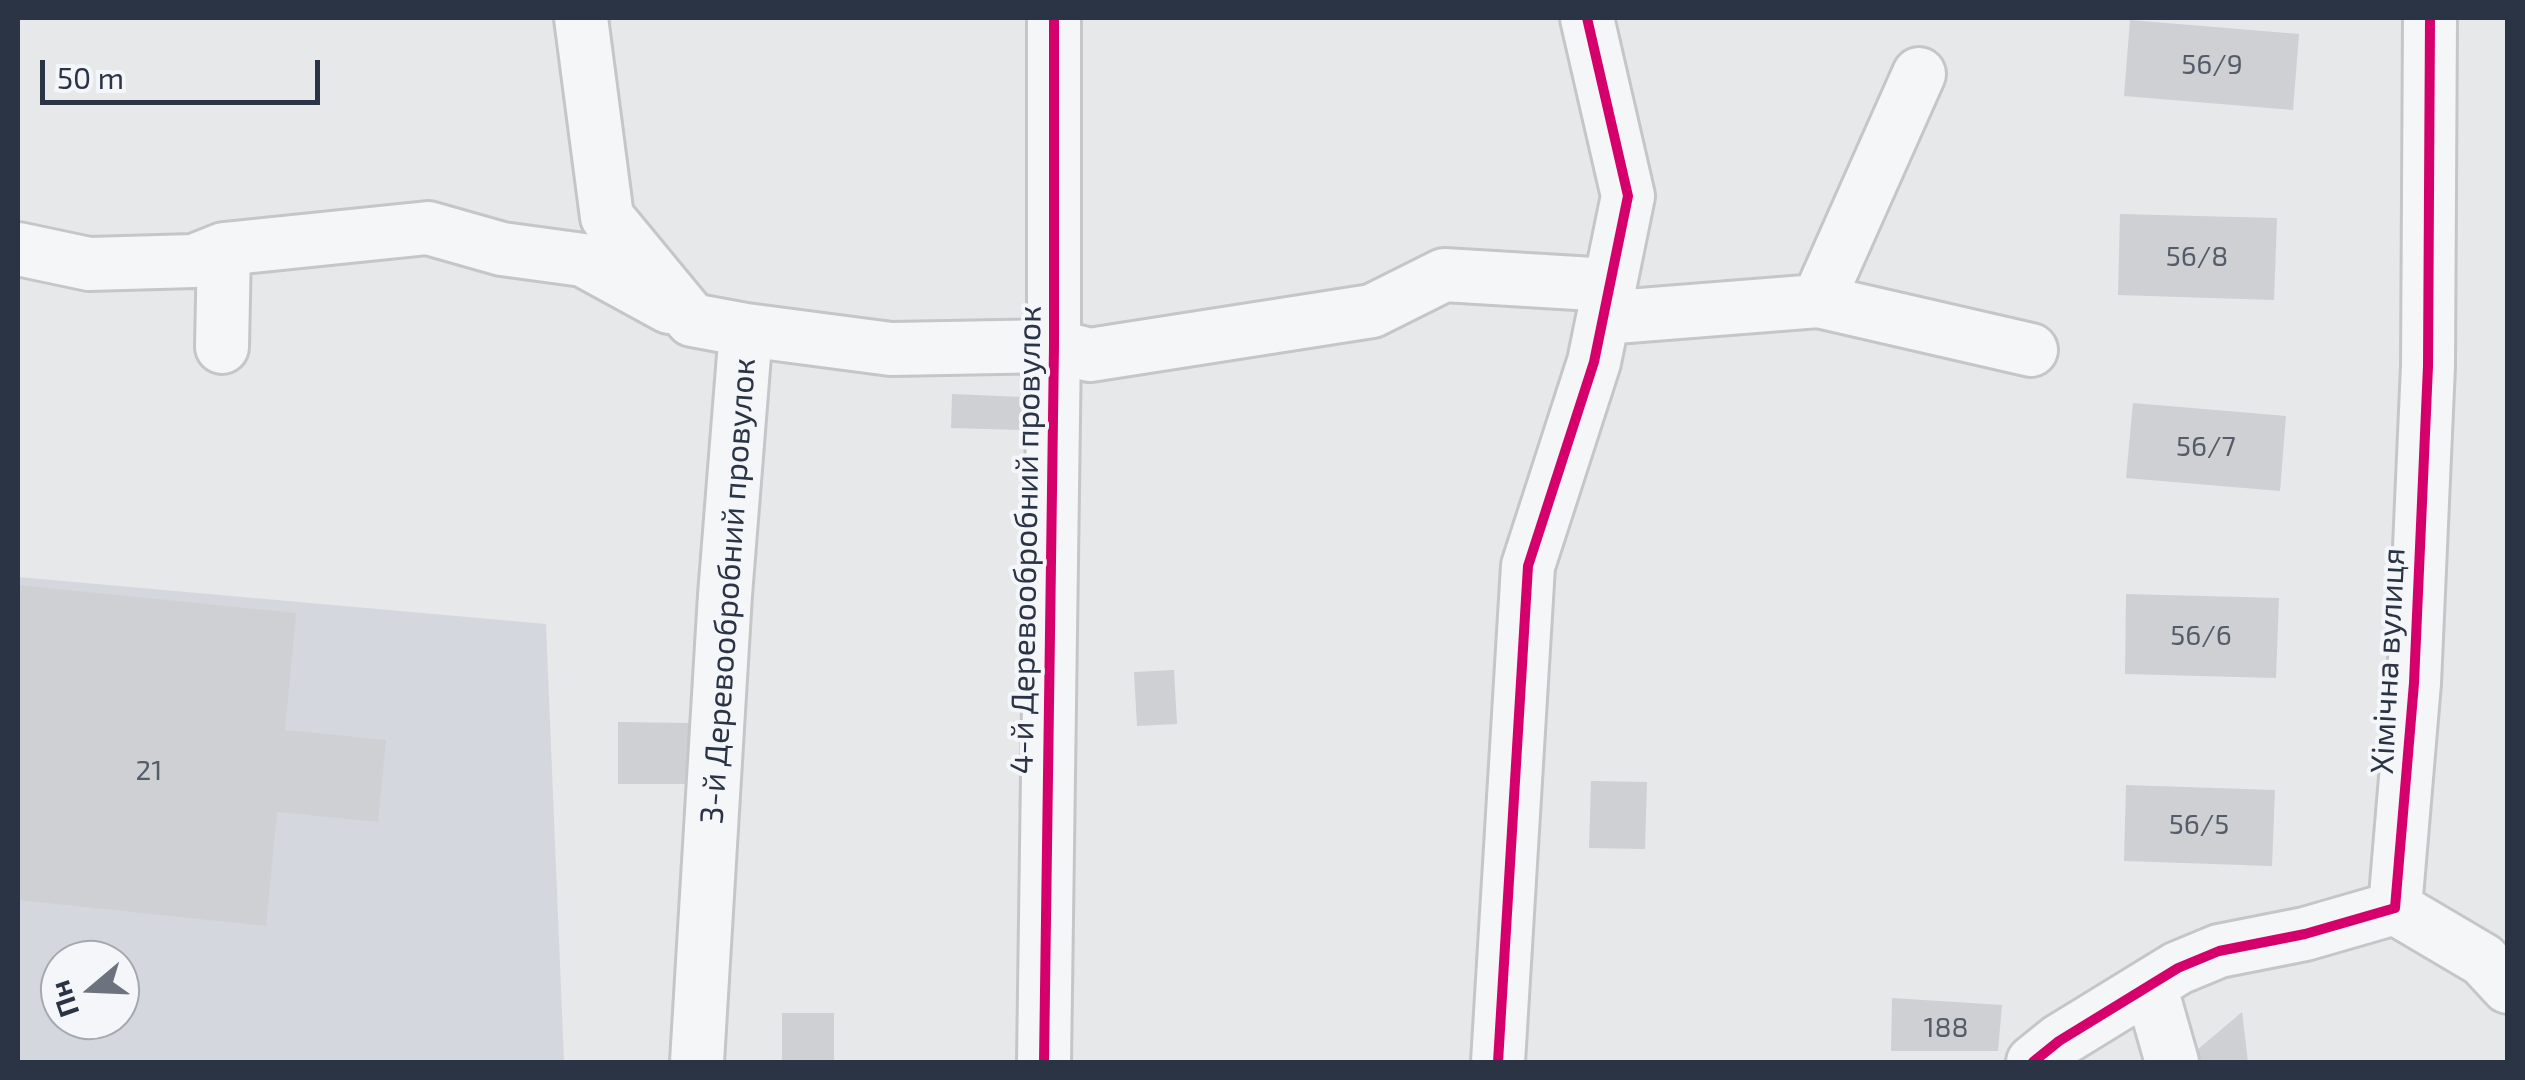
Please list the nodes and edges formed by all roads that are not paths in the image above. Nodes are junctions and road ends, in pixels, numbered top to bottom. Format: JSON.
{"nodes":[{"id":1,"x":581,"y":18,"type":"edge"},
{"id":2,"x":1054,"y":18,"type":"edge"},
{"id":3,"x":1587,"y":18,"type":"edge"},
{"id":4,"x":2430,"y":18,"type":"edge"},
{"id":5,"x":1919,"y":74,"type":"dead end"},
{"id":6,"x":18,"y":249,"type":"edge"},
{"id":7,"x":224,"y":249,"type":"junction"},
{"id":8,"x":1607,"y":301,"type":"junction"},
{"id":9,"x":1818,"y":301,"type":"junction"},
{"id":10,"x":692,"y":320,"type":"junction"},
{"id":11,"x":746,"y":330,"type":"junction"},
{"id":12,"x":1054,"y":346,"type":"junction"},
{"id":13,"x":222,"y":347,"type":"dead end"},
{"id":14,"x":2032,"y":350,"type":"dead end"},
{"id":15,"x":2395,"y":908,"type":"junction"},
{"id":16,"x":2150,"y":985,"type":"junction"},
{"id":17,"x":2508,"y":988,"type":"edge"},
{"id":18,"x":696,"y":1062,"type":"edge"},
{"id":19,"x":1044,"y":1062,"type":"edge"},
{"id":20,"x":1498,"y":1062,"type":"edge"},
{"id":21,"x":2033,"y":1062,"type":"edge"},
{"id":22,"x":2172,"y":1062,"type":"edge"}],
"edges":[{"from":1,"to":10,"type":"street"},
{"from":2,"to":12,"type":"street","name":"4-й Деревообробний провулок"},
{"from":3,"to":8,"type":"street"},
{"from":4,"to":15,"type":"street","name":"Хімічна вулиця"},
{"from":5,"to":9,"type":"street"},
{"from":6,"to":7,"type":"street","name":"3-й Деревообробний провулок"},
{"from":7,"to":10,"type":"street","name":"3-й Деревообробний провулок"},
{"from":7,"to":13,"type":"street"},
{"from":8,"to":9,"type":"street"},
{"from":8,"to":12,"type":"street"},
{"from":8,"to":20,"type":"street"},
{"from":9,"to":14,"type":"street"},
{"from":10,"to":11,"type":"street","name":"3-й Деревообробний провулок"},
{"from":11,"to":12,"type":"street"},
{"from":11,"to":18,"type":"street","name":"3-й Деревообробний провулок"},
{"from":12,"to":19,"type":"street","name":"4-й Деревообробний провулок"},
{"from":15,"to":16,"type":"street"},
{"from":15,"to":17,"type":"street"},
{"from":16,"to":21,"type":"street"},
{"from":16,"to":22,"type":"street"}]}
